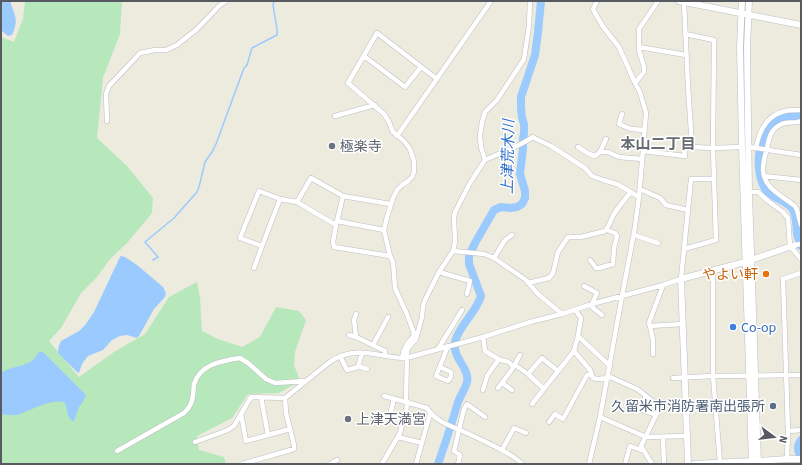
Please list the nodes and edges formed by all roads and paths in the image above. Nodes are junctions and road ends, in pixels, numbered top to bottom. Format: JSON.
{"nodes":[{"id":1,"x":226,"y":1,"type":"edge"},
{"id":2,"x":491,"y":1,"type":"edge"},
{"id":3,"x":530,"y":1,"type":"edge"},
{"id":4,"x":596,"y":1,"type":"edge"},
{"id":5,"x":658,"y":1,"type":"edge"},
{"id":6,"x":742,"y":1,"type":"edge"},
{"id":7,"x":749,"y":1,"type":"edge"},
{"id":8,"x":681,"y":2,"type":"edge"},
{"id":9,"x":741,"y":13,"type":"junction"},
{"id":10,"x":748,"y":14,"type":"junction"},
{"id":11,"x":801,"y":25,"type":"edge"},
{"id":12,"x":685,"y":34,"type":"junction"},
{"id":13,"x":639,"y":46,"type":"junction"},
{"id":14,"x":686,"y":55,"type":"junction"},
{"id":15,"x":364,"y":56,"type":"junction"},
{"id":16,"x":420,"y":67,"type":"junction"},
{"id":17,"x":437,"y":79,"type":"junction"},
{"id":18,"x":635,"y":83,"type":"junction"},
{"id":19,"x":375,"y":105,"type":"junction"},
{"id":20,"x":801,"y":110,"type":"edge"},
{"id":21,"x":622,"y":114,"type":"dead end"},
{"id":22,"x":335,"y":116,"type":"dead end"},
{"id":23,"x":107,"y":121,"type":"dead end"},
{"id":24,"x":801,"y":121,"type":"edge"},
{"id":25,"x":644,"y":130,"type":"junction"},
{"id":26,"x":397,"y":136,"type":"junction"},
{"id":27,"x":606,"y":139,"type":"dead end"},
{"id":28,"x":578,"y":146,"type":"dead end"},
{"id":29,"x":692,"y":147,"type":"junction"},
{"id":30,"x":745,"y":147,"type":"junction"},
{"id":31,"x":714,"y":148,"type":"junction"},
{"id":32,"x":756,"y":148,"type":"junction"},
{"id":33,"x":766,"y":150,"type":"junction"},
{"id":34,"x":642,"y":151,"type":"junction"},
{"id":35,"x":600,"y":152,"type":"junction"},
{"id":36,"x":801,"y":155,"type":"edge"},
{"id":37,"x":642,"y":159,"type":"junction"},
{"id":38,"x":485,"y":160,"type":"junction"},
{"id":39,"x":764,"y":176,"type":"junction"},
{"id":40,"x":714,"y":179,"type":"junction"},
{"id":41,"x":801,"y":180,"type":"edge"},
{"id":42,"x":640,"y":189,"type":"junction"},
{"id":43,"x":631,"y":192,"type":"junction"},
{"id":44,"x":749,"y":192,"type":"junction"},
{"id":45,"x":343,"y":196,"type":"junction"},
{"id":46,"x":639,"y":198,"type":"junction"},
{"id":47,"x":280,"y":199,"type":"junction"},
{"id":48,"x":297,"y":202,"type":"junction"},
{"id":49,"x":390,"y":204,"type":"junction"},
{"id":50,"x":688,"y":210,"type":"junction"},
{"id":51,"x":336,"y":223,"type":"junction"},
{"id":52,"x":801,"y":225,"type":"edge"},
{"id":53,"x":384,"y":230,"type":"junction"},
{"id":54,"x":607,"y":230,"type":"junction"},
{"id":55,"x":512,"y":235,"type":"dead end"},
{"id":56,"x":634,"y":235,"type":"junction"},
{"id":57,"x":658,"y":243,"type":"dead end"},
{"id":58,"x":795,"y":245,"type":"edge"},
{"id":59,"x":262,"y":246,"type":"junction"},
{"id":60,"x":684,"y":249,"type":"junction"},
{"id":61,"x":453,"y":251,"type":"junction"},
{"id":62,"x":390,"y":256,"type":"junction"},
{"id":63,"x":494,"y":258,"type":"junction"},
{"id":64,"x":801,"y":259,"type":"edge"},
{"id":65,"x":590,"y":260,"type":"dead end"},
{"id":66,"x":748,"y":261,"type":"junction"},
{"id":67,"x":254,"y":268,"type":"dead end"},
{"id":68,"x":713,"y":270,"type":"junction"},
{"id":69,"x":439,"y":272,"type":"junction"},
{"id":70,"x":801,"y":272,"type":"edge"},
{"id":71,"x":681,"y":279,"type":"junction"},
{"id":72,"x":528,"y":283,"type":"junction"},
{"id":73,"x":663,"y":285,"type":"junction"},
{"id":74,"x":584,"y":286,"type":"dead end"},
{"id":75,"x":467,"y":294,"type":"dead end"},
{"id":76,"x":622,"y":296,"type":"junction"},
{"id":77,"x":592,"y":304,"type":"junction"},
{"id":78,"x":462,"y":310,"type":"dead end"},
{"id":79,"x":575,"y":310,"type":"junction"},
{"id":80,"x":356,"y":314,"type":"dead end"},
{"id":81,"x":562,"y":314,"type":"junction"},
{"id":82,"x":602,"y":315,"type":"dead end"},
{"id":83,"x":388,"y":317,"type":"dead end"},
{"id":84,"x":683,"y":324,"type":"junction"},
{"id":85,"x":650,"y":326,"type":"junction"},
{"id":86,"x":349,"y":335,"type":"dead end"},
{"id":87,"x":578,"y":336,"type":"junction"},
{"id":88,"x":356,"y":337,"type":"junction"},
{"id":89,"x":483,"y":337,"type":"junction"},
{"id":90,"x":374,"y":345,"type":"junction"},
{"id":91,"x":448,"y":346,"type":"junction"},
{"id":92,"x":438,"y":349,"type":"junction"},
{"id":93,"x":574,"y":351,"type":"junction"},
{"id":94,"x":362,"y":353,"type":"junction"},
{"id":95,"x":653,"y":354,"type":"dead end"},
{"id":96,"x":520,"y":355,"type":"dead end"},
{"id":97,"x":340,"y":356,"type":"junction"},
{"id":98,"x":384,"y":356,"type":"junction"},
{"id":99,"x":404,"y":358,"type":"junction"},
{"id":100,"x":499,"y":359,"type":"junction"},
{"id":101,"x":358,"y":366,"type":"junction"},
{"id":102,"x":514,"y":366,"type":"junction"},
{"id":103,"x":610,"y":366,"type":"junction"},
{"id":104,"x":440,"y":367,"type":"dead end"},
{"id":105,"x":367,"y":369,"type":"dead end"},
{"id":106,"x":558,"y":371,"type":"junction"},
{"id":107,"x":528,"y":374,"type":"junction"},
{"id":108,"x":591,"y":375,"type":"junction"},
{"id":109,"x":787,"y":375,"type":"junction"},
{"id":110,"x":801,"y":375,"type":"edge"},
{"id":111,"x":713,"y":376,"type":"junction"},
{"id":112,"x":752,"y":376,"type":"junction"},
{"id":113,"x":608,"y":377,"type":"junction"},
{"id":114,"x":673,"y":378,"type":"dead end"},
{"id":115,"x":685,"y":378,"type":"junction"},
{"id":116,"x":305,"y":381,"type":"junction"},
{"id":117,"x":502,"y":383,"type":"junction"},
{"id":118,"x":498,"y":388,"type":"dead end"},
{"id":119,"x":544,"y":388,"type":"junction"},
{"id":120,"x":483,"y":390,"type":"dead end"},
{"id":121,"x":512,"y":390,"type":"dead end"},
{"id":122,"x":384,"y":396,"type":"dead end"},
{"id":123,"x":646,"y":396,"type":"junction"},
{"id":124,"x":261,"y":397,"type":"junction"},
{"id":125,"x":285,"y":398,"type":"junction"},
{"id":126,"x":394,"y":399,"type":"junction"},
{"id":127,"x":407,"y":402,"type":"junction"},
{"id":128,"x":532,"y":404,"type":"dead end"},
{"id":129,"x":241,"y":414,"type":"junction"},
{"id":130,"x":430,"y":414,"type":"junction"},
{"id":131,"x":656,"y":415,"type":"junction"},
{"id":132,"x":600,"y":416,"type":"junction"},
{"id":133,"x":485,"y":417,"type":"dead end"},
{"id":134,"x":389,"y":419,"type":"dead end"},
{"id":135,"x":548,"y":422,"type":"dead end"},
{"id":136,"x":290,"y":429,"type":"junction"},
{"id":137,"x":460,"y":430,"type":"junction"},
{"id":138,"x":801,"y":430,"type":"edge"},
{"id":139,"x":788,"y":431,"type":"junction"},
{"id":140,"x":526,"y":433,"type":"dead end"},
{"id":141,"x":268,"y":435,"type":"junction"},
{"id":142,"x":686,"y":436,"type":"junction"},
{"id":143,"x":398,"y":437,"type":"junction"},
{"id":144,"x":646,"y":437,"type":"junction"},
{"id":145,"x":662,"y":437,"type":"junction"},
{"id":146,"x":195,"y":442,"type":"dead end"},
{"id":147,"x":422,"y":443,"type":"junction"},
{"id":148,"x":502,"y":450,"type":"junction"},
{"id":149,"x":117,"y":451,"type":"dead end"},
{"id":150,"x":644,"y":451,"type":"junction"},
{"id":151,"x":801,"y":459,"type":"edge"},
{"id":152,"x":337,"y":460,"type":"dead end"},
{"id":153,"x":790,"y":461,"type":"edge"},
{"id":154,"x":520,"y":463,"type":"edge"},
{"id":155,"x":720,"y":463,"type":"junction"},
{"id":156,"x":755,"y":463,"type":"edge"},
{"id":157,"x":242,"y":464,"type":"edge"},
{"id":158,"x":330,"y":464,"type":"edge"},
{"id":159,"x":382,"y":464,"type":"edge"},
{"id":160,"x":416,"y":464,"type":"edge"},
{"id":161,"x":458,"y":464,"type":"edge"},
{"id":162,"x":589,"y":464,"type":"edge"},
{"id":163,"x":625,"y":464,"type":"edge"},
{"id":164,"x":652,"y":464,"type":"edge"},
{"id":165,"x":664,"y":464,"type":"edge"},
{"id":166,"x":688,"y":464,"type":"edge"},
{"id":167,"x":694,"y":464,"type":"edge"}],
"edges":[{"from":1,"to":23,"type":"street"},
{"from":2,"to":17,"type":"street"},
{"from":3,"to":38,"type":"street"},
{"from":4,"to":18,"type":"street"},
{"from":5,"to":13,"type":"street"},
{"from":6,"to":9,"type":"street"},
{"from":7,"to":10,"type":"street"},
{"from":8,"to":9,"type":"street"},
{"from":8,"to":12,"type":"street"},
{"from":9,"to":10,"type":"street"},
{"from":9,"to":30,"type":"street"},
{"from":10,"to":11,"type":"street"},
{"from":10,"to":30,"type":"street"},
{"from":12,"to":14,"type":"street"},
{"from":12,"to":31,"type":"street"},
{"from":13,"to":14,"type":"street"},
{"from":13,"to":18,"type":"street"},
{"from":14,"to":29,"type":"street"},
{"from":15,"to":16,"type":"street"},
{"from":15,"to":16,"type":"street"},
{"from":15,"to":19,"type":"street"},
{"from":16,"to":17,"type":"street"},
{"from":17,"to":26,"type":"street"},
{"from":18,"to":25,"type":"street"},
{"from":19,"to":22,"type":"street"},
{"from":19,"to":26,"type":"street"},
{"from":20,"to":32,"type":"street"},
{"from":21,"to":25,"type":"street"},
{"from":24,"to":33,"type":"street"},
{"from":25,"to":34,"type":"street"},
{"from":26,"to":49,"type":"street"},
{"from":27,"to":35,"type":"street"},
{"from":28,"to":35,"type":"street"},
{"from":29,"to":31,"type":"street"},
{"from":29,"to":34,"type":"street"},
{"from":30,"to":31,"type":"street"},
{"from":30,"to":32,"type":"street"},
{"from":30,"to":44,"type":"street"},
{"from":30,"to":66,"type":"street"},
{"from":31,"to":40,"type":"street"},
{"from":32,"to":33,"type":"street"},
{"from":33,"to":36,"type":"street"},
{"from":33,"to":39,"type":"street"},
{"from":34,"to":37,"type":"street"},
{"from":35,"to":37,"type":"street"},
{"from":37,"to":42,"type":"street"},
{"from":38,"to":43,"type":"street"},
{"from":38,"to":61,"type":"street"},
{"from":39,"to":41,"type":"street"},
{"from":39,"to":52,"type":"street"},
{"from":40,"to":50,"type":"street"},
{"from":40,"to":60,"type":"street"},
{"from":42,"to":46,"type":"street"},
{"from":42,"to":50,"type":"street"},
{"from":43,"to":46,"type":"street"},
{"from":43,"to":54,"type":"street"},
{"from":44,"to":58,"type":"street"},
{"from":44,"to":66,"type":"street"},
{"from":45,"to":48,"type":"street"},
{"from":45,"to":49,"type":"street"},
{"from":45,"to":51,"type":"street"},
{"from":46,"to":56,"type":"street"},
{"from":47,"to":48,"type":"street"},
{"from":47,"to":59,"type":"street"},
{"from":47,"to":59,"type":"street"},
{"from":48,"to":51,"type":"street"},
{"from":49,"to":53,"type":"street"},
{"from":50,"to":60,"type":"street"},
{"from":51,"to":53,"type":"street"},
{"from":51,"to":62,"type":"street"},
{"from":53,"to":62,"type":"street"},
{"from":54,"to":65,"type":"street"},
{"from":54,"to":72,"type":"street"},
{"from":55,"to":63,"type":"street"},
{"from":56,"to":57,"type":"street"},
{"from":56,"to":76,"type":"street"},
{"from":58,"to":64,"type":"street"},
{"from":58,"to":66,"type":"street"},
{"from":59,"to":67,"type":"street"},
{"from":60,"to":71,"type":"street"},
{"from":61,"to":63,"type":"street"},
{"from":61,"to":69,"type":"street"},
{"from":62,"to":99,"type":"street"},
{"from":63,"to":72,"type":"street"},
{"from":66,"to":68,"type":"street"},
{"from":66,"to":112,"type":"street"},
{"from":68,"to":71,"type":"street"},
{"from":68,"to":111,"type":"street"},
{"from":69,"to":75,"type":"street"},
{"from":69,"to":99,"type":"street"},
{"from":70,"to":109,"type":"street"},
{"from":71,"to":73,"type":"street"},
{"from":71,"to":84,"type":"street"},
{"from":72,"to":81,"type":"street"},
{"from":73,"to":76,"type":"street"},
{"from":73,"to":85,"type":"street"},
{"from":74,"to":77,"type":"street"},
{"from":76,"to":77,"type":"street"},
{"from":76,"to":103,"type":"street"},
{"from":77,"to":79,"type":"street"},
{"from":77,"to":82,"type":"street"},
{"from":78,"to":92,"type":"street"},
{"from":79,"to":81,"type":"street"},
{"from":79,"to":87,"type":"street"},
{"from":80,"to":88,"type":"street"},
{"from":81,"to":89,"type":"street"},
{"from":83,"to":90,"type":"street"},
{"from":84,"to":85,"type":"street"},
{"from":84,"to":115,"type":"street"},
{"from":85,"to":95,"type":"street"},
{"from":86,"to":88,"type":"street"},
{"from":87,"to":93,"type":"street"},
{"from":87,"to":103,"type":"street"},
{"from":88,"to":90,"type":"street"},
{"from":89,"to":91,"type":"street"},
{"from":89,"to":100,"type":"street"},
{"from":90,"to":98,"type":"street"},
{"from":91,"to":92,"type":"street"},
{"from":91,"to":104,"type":"street"},
{"from":92,"to":99,"type":"street"},
{"from":93,"to":106,"type":"street"},
{"from":93,"to":108,"type":"street"},
{"from":94,"to":97,"type":"street"},
{"from":94,"to":98,"type":"street"},
{"from":94,"to":101,"type":"street"},
{"from":96,"to":102,"type":"street"},
{"from":97,"to":101,"type":"street"},
{"from":97,"to":116,"type":"street"},
{"from":98,"to":99,"type":"street"},
{"from":99,"to":127,"type":"street"},
{"from":100,"to":102,"type":"street"},
{"from":100,"to":120,"type":"street"},
{"from":101,"to":105,"type":"street"},
{"from":102,"to":107,"type":"street"},
{"from":102,"to":117,"type":"street"},
{"from":103,"to":113,"type":"street"},
{"from":106,"to":107,"type":"street"},
{"from":106,"to":119,"type":"street"},
{"from":107,"to":119,"type":"street"},
{"from":108,"to":113,"type":"street"},
{"from":108,"to":135,"type":"street"},
{"from":109,"to":110,"type":"street"},
{"from":109,"to":112,"type":"street"},
{"from":109,"to":139,"type":"street"},
{"from":111,"to":112,"type":"street"},
{"from":111,"to":115,"type":"street"},
{"from":111,"to":155,"type":"street"},
{"from":112,"to":156,"type":"street"},
{"from":113,"to":123,"type":"street"},
{"from":113,"to":132,"type":"street"},
{"from":114,"to":115,"type":"street"},
{"from":115,"to":142,"type":"street"},
{"from":116,"to":125,"type":"street"},
{"from":116,"to":149,"type":"street"},
{"from":117,"to":118,"type":"street"},
{"from":117,"to":121,"type":"street"},
{"from":119,"to":128,"type":"street"},
{"from":122,"to":126,"type":"street"},
{"from":123,"to":131,"type":"street"},
{"from":123,"to":131,"type":"street"},
{"from":124,"to":125,"type":"street"},
{"from":124,"to":129,"type":"street"},
{"from":124,"to":141,"type":"street"},
{"from":125,"to":136,"type":"street"},
{"from":126,"to":127,"type":"street"},
{"from":126,"to":134,"type":"street"},
{"from":127,"to":130,"type":"street"},
{"from":127,"to":143,"type":"street"},
{"from":129,"to":141,"type":"street"},
{"from":129,"to":146,"type":"street"},
{"from":130,"to":137,"type":"street"},
{"from":130,"to":147,"type":"street"},
{"from":131,"to":144,"type":"street"},
{"from":132,"to":144,"type":"street"},
{"from":132,"to":162,"type":"street"},
{"from":133,"to":137,"type":"street"},
{"from":136,"to":141,"type":"street"},
{"from":136,"to":157,"type":"street"},
{"from":137,"to":148,"type":"street"},
{"from":137,"to":161,"type":"street"},
{"from":138,"to":139,"type":"street"},
{"from":139,"to":153,"type":"street"},
{"from":140,"to":148,"type":"street"},
{"from":142,"to":145,"type":"street"},
{"from":142,"to":166,"type":"street"},
{"from":143,"to":147,"type":"street"},
{"from":143,"to":159,"type":"street"},
{"from":144,"to":145,"type":"street"},
{"from":144,"to":150,"type":"street"},
{"from":145,"to":165,"type":"street"},
{"from":147,"to":160,"type":"street"},
{"from":148,"to":154,"type":"street"},
{"from":150,"to":163,"type":"street"},
{"from":150,"to":164,"type":"street"},
{"from":151,"to":153,"type":"street"},
{"from":152,"to":158,"type":"street"},
{"from":153,"to":156,"type":"street"},
{"from":155,"to":156,"type":"street"},
{"from":155,"to":167,"type":"street"}]}
